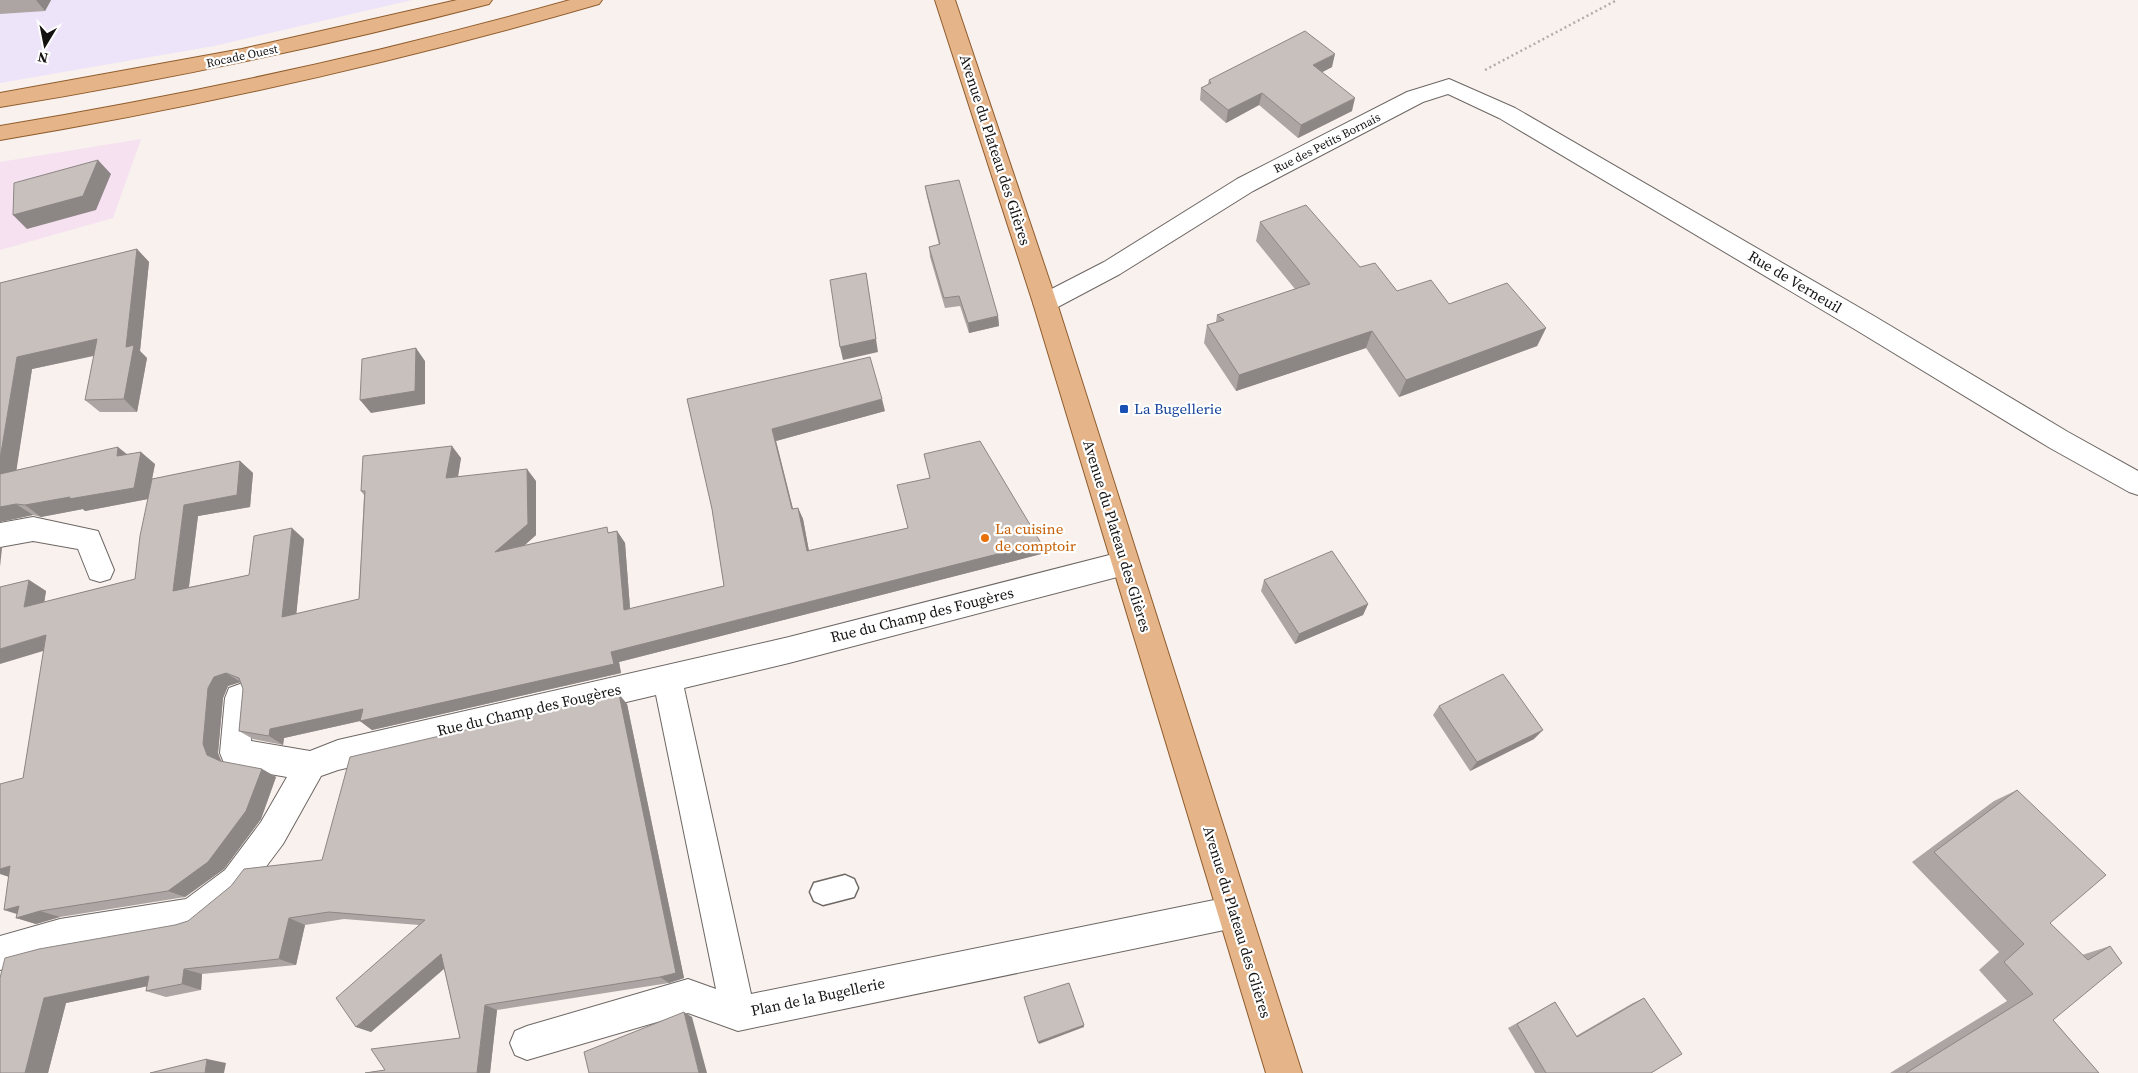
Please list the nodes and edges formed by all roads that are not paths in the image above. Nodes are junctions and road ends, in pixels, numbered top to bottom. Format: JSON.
{"nodes":[{"id":1,"x":482,"y":0,"type":"edge"},
{"id":2,"x":592,"y":0,"type":"edge"},
{"id":3,"x":945,"y":0,"type":"edge"},
{"id":4,"x":1449,"y":86,"type":"joint"},
{"id":5,"x":0,"y":100,"type":"edge"},
{"id":6,"x":0,"y":133,"type":"edge"},
{"id":7,"x":1045,"y":303,"type":"junction"},
{"id":8,"x":2138,"y":484,"type":"edge"},
{"id":9,"x":0,"y":535,"type":"edge"},
{"id":10,"x":1125,"y":563,"type":"junction"},
{"id":11,"x":100,"y":570,"type":"dead end"},
{"id":12,"x":666,"y":678,"type":"junction"},
{"id":13,"x":240,"y":698,"type":"edge"},
{"id":14,"x":310,"y":766,"type":"junction"},
{"id":15,"x":1234,"y":912,"type":"junction"},
{"id":16,"x":0,"y":954,"type":"edge"},
{"id":17,"x":738,"y":1014,"type":"junction"},
{"id":18,"x":527,"y":1043,"type":"dead end"},
{"id":19,"x":1284,"y":1073,"type":"edge"}],
"edges":[{"from":1,"to":5,"type":"main road","name":"Rocade Ouest"},
{"from":2,"to":6,"type":"main road"},
{"from":3,"to":7,"type":"main road","name":"Avenue du Plateau des Glières"},
{"from":4,"to":7,"type":"street","name":"Rue des Petits Bornais"},
{"from":4,"to":8,"type":"street","name":"Rue de Verneuil"},
{"from":7,"to":10,"type":"main road","name":"Avenue du Plateau des Glières"},
{"from":9,"to":11,"type":"street"},
{"from":10,"to":12,"type":"street","name":"Rue du Champ des Fougères"},
{"from":10,"to":15,"type":"main road","name":"Avenue du Plateau des Glières"},
{"from":12,"to":14,"type":"street","name":"Rue du Champ des Fougères"},
{"from":12,"to":17,"type":"street","name":"Plan de la Bugellerie"},
{"from":13,"to":14,"type":"street"},
{"from":14,"to":16,"type":"street"},
{"from":15,"to":17,"type":"street","name":"Plan de la Bugellerie"},
{"from":15,"to":19,"type":"main road","name":"Avenue du Plateau des Glières"},
{"from":17,"to":18,"type":"street"}]}
